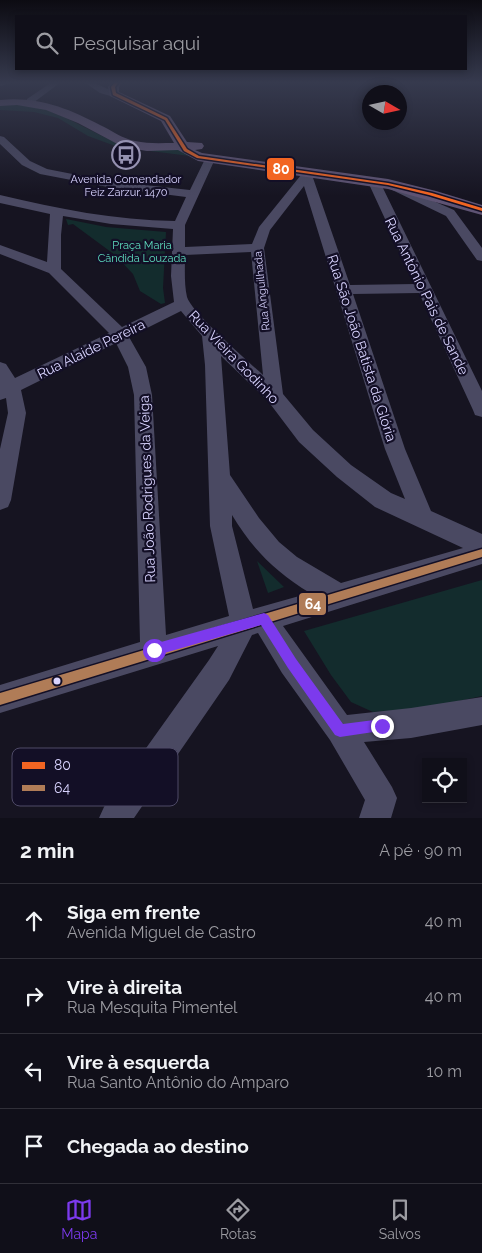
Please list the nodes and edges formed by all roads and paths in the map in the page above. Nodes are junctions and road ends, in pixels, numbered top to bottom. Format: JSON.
{"nodes":[{"id":1,"x":59,"y":120,"type":"edge"},
{"id":2,"x":80,"y":120,"type":"edge"},
{"id":3,"x":167,"y":120,"type":"edge"},
{"id":4,"x":181,"y":120,"type":"edge"},
{"id":5,"x":0,"y":139,"type":"edge"},
{"id":6,"x":182,"y":146,"type":"junction"},
{"id":7,"x":146,"y":150,"type":"junction"},
{"id":8,"x":208,"y":155,"type":"junction"},
{"id":9,"x":308,"y":174,"type":"junction"},
{"id":10,"x":381,"y":183,"type":"junction"},
{"id":11,"x":194,"y":194,"type":"junction"},
{"id":12,"x":0,"y":199,"type":"edge"},
{"id":13,"x":482,"y":200,"type":"edge"},
{"id":14,"x":482,"y":210,"type":"edge"},
{"id":15,"x":57,"y":211,"type":"junction"},
{"id":16,"x":179,"y":225,"type":"junction"},
{"id":17,"x":257,"y":248,"type":"junction"},
{"id":18,"x":0,"y":249,"type":"edge"},
{"id":19,"x":179,"y":251,"type":"junction"},
{"id":20,"x":482,"y":257,"type":"edge"},
{"id":21,"x":54,"y":270,"type":"junction"},
{"id":22,"x":423,"y":288,"type":"junction"},
{"id":23,"x":344,"y":290,"type":"junction"},
{"id":24,"x":183,"y":304,"type":"junction"},
{"id":25,"x":120,"y":335,"type":"junction"},
{"id":26,"x":210,"y":335,"type":"junction"},
{"id":27,"x":0,"y":368,"type":"edge"},
{"id":28,"x":6,"y":390,"type":"edge"},
{"id":29,"x":274,"y":396,"type":"junction"},
{"id":30,"x":482,"y":410,"type":"edge"},
{"id":31,"x":220,"y":477,"type":"junction"},
{"id":32,"x":0,"y":500,"type":"edge"},
{"id":33,"x":423,"y":518,"type":"junction"},
{"id":34,"x":482,"y":545,"type":"edge"},
{"id":35,"x":482,"y":553,"type":"edge"},
{"id":36,"x":340,"y":597,"type":"junction"},
{"id":37,"x":254,"y":622,"type":"junction"},
{"id":38,"x":154,"y":650,"type":"junction"},
{"id":39,"x":0,"y":699,"type":"edge"},
{"id":40,"x":482,"y":711,"type":"edge"},
{"id":41,"x":340,"y":730,"type":"junction"},
{"id":42,"x":164,"y":748,"type":"edge"},
{"id":43,"x":123,"y":806,"type":"edge"},
{"id":44,"x":378,"y":808,"type":"edge"},
{"id":45,"x":115,"y":818,"type":"edge"}],
"edges":[{"from":1,"to":7,"type":"main road"},
{"from":2,"to":7,"type":"main road"},
{"from":3,"to":6,"type":"main road"},
{"from":4,"to":8,"type":"main road"},
{"from":5,"to":11,"type":"street"},
{"from":6,"to":7,"type":"main road"},
{"from":6,"to":8,"type":"main road"},
{"from":6,"to":8,"type":"main road"},
{"from":7,"to":8,"type":"main road"},
{"from":8,"to":9,"type":"main road"},
{"from":8,"to":11,"type":"street","name":"Rua Vieira Godinho"},
{"from":8,"to":13,"type":"main road"},
{"from":9,"to":10,"type":"main road"},
{"from":9,"to":17,"type":"street","name":"Rua Anguilhada"},
{"from":9,"to":23,"type":"street","name":"Rua São João Batista da Glória"},
{"from":10,"to":14,"type":"main road"},
{"from":10,"to":20,"type":"street"},
{"from":10,"to":22,"type":"street","name":"Rua Antônio Pais de Sande"},
{"from":11,"to":16,"type":"street","name":"Rua Vieira Godinho"},
{"from":12,"to":15,"type":"street"},
{"from":15,"to":16,"type":"street"},
{"from":15,"to":21,"type":"street"},
{"from":16,"to":19,"type":"street","name":"Rua Vieira Godinho"},
{"from":17,"to":19,"type":"street"},
{"from":17,"to":29,"type":"street","name":"Rua Anguilhada"},
{"from":18,"to":21,"type":"street"},
{"from":19,"to":24,"type":"street","name":"Rua Vieira Godinho"},
{"from":21,"to":25,"type":"street","name":"Rua João Rodrigues da Veiga"},
{"from":22,"to":23,"type":"street"},
{"from":22,"to":30,"type":"street","name":"Rua Antônio Pais de Sande"},
{"from":23,"to":33,"type":"street","name":"Rua São João Batista da Glória"},
{"from":24,"to":25,"type":"street","name":"Rua Alaide Pereira"},
{"from":24,"to":26,"type":"street","name":"Rua Vieira Godinho"},
{"from":25,"to":28,"type":"street","name":"Rua Alaide Pereira"},
{"from":25,"to":38,"type":"street","name":"Rua João Rodrigues da Veiga"},
{"from":26,"to":29,"type":"street","name":"Rua Vieira Godinho"},
{"from":26,"to":31,"type":"street"},
{"from":27,"to":28,"type":"street"},
{"from":28,"to":32,"type":"street"},
{"from":29,"to":33,"type":"street","name":"Rua Vieira Godinho"},
{"from":31,"to":36,"type":"street"},
{"from":31,"to":37,"type":"street"},
{"from":33,"to":34,"type":"street","name":"Rua Vieira Godinho"},
{"from":35,"to":36,"type":"street"},
{"from":36,"to":37,"type":"street"},
{"from":37,"to":38,"type":"street"},
{"from":37,"to":41,"type":"street"},
{"from":37,"to":42,"type":"street"},
{"from":38,"to":39,"type":"street"},
{"from":40,"to":41,"type":"street"},
{"from":41,"to":44,"type":"street"},
{"from":43,"to":45,"type":"street"}]}
